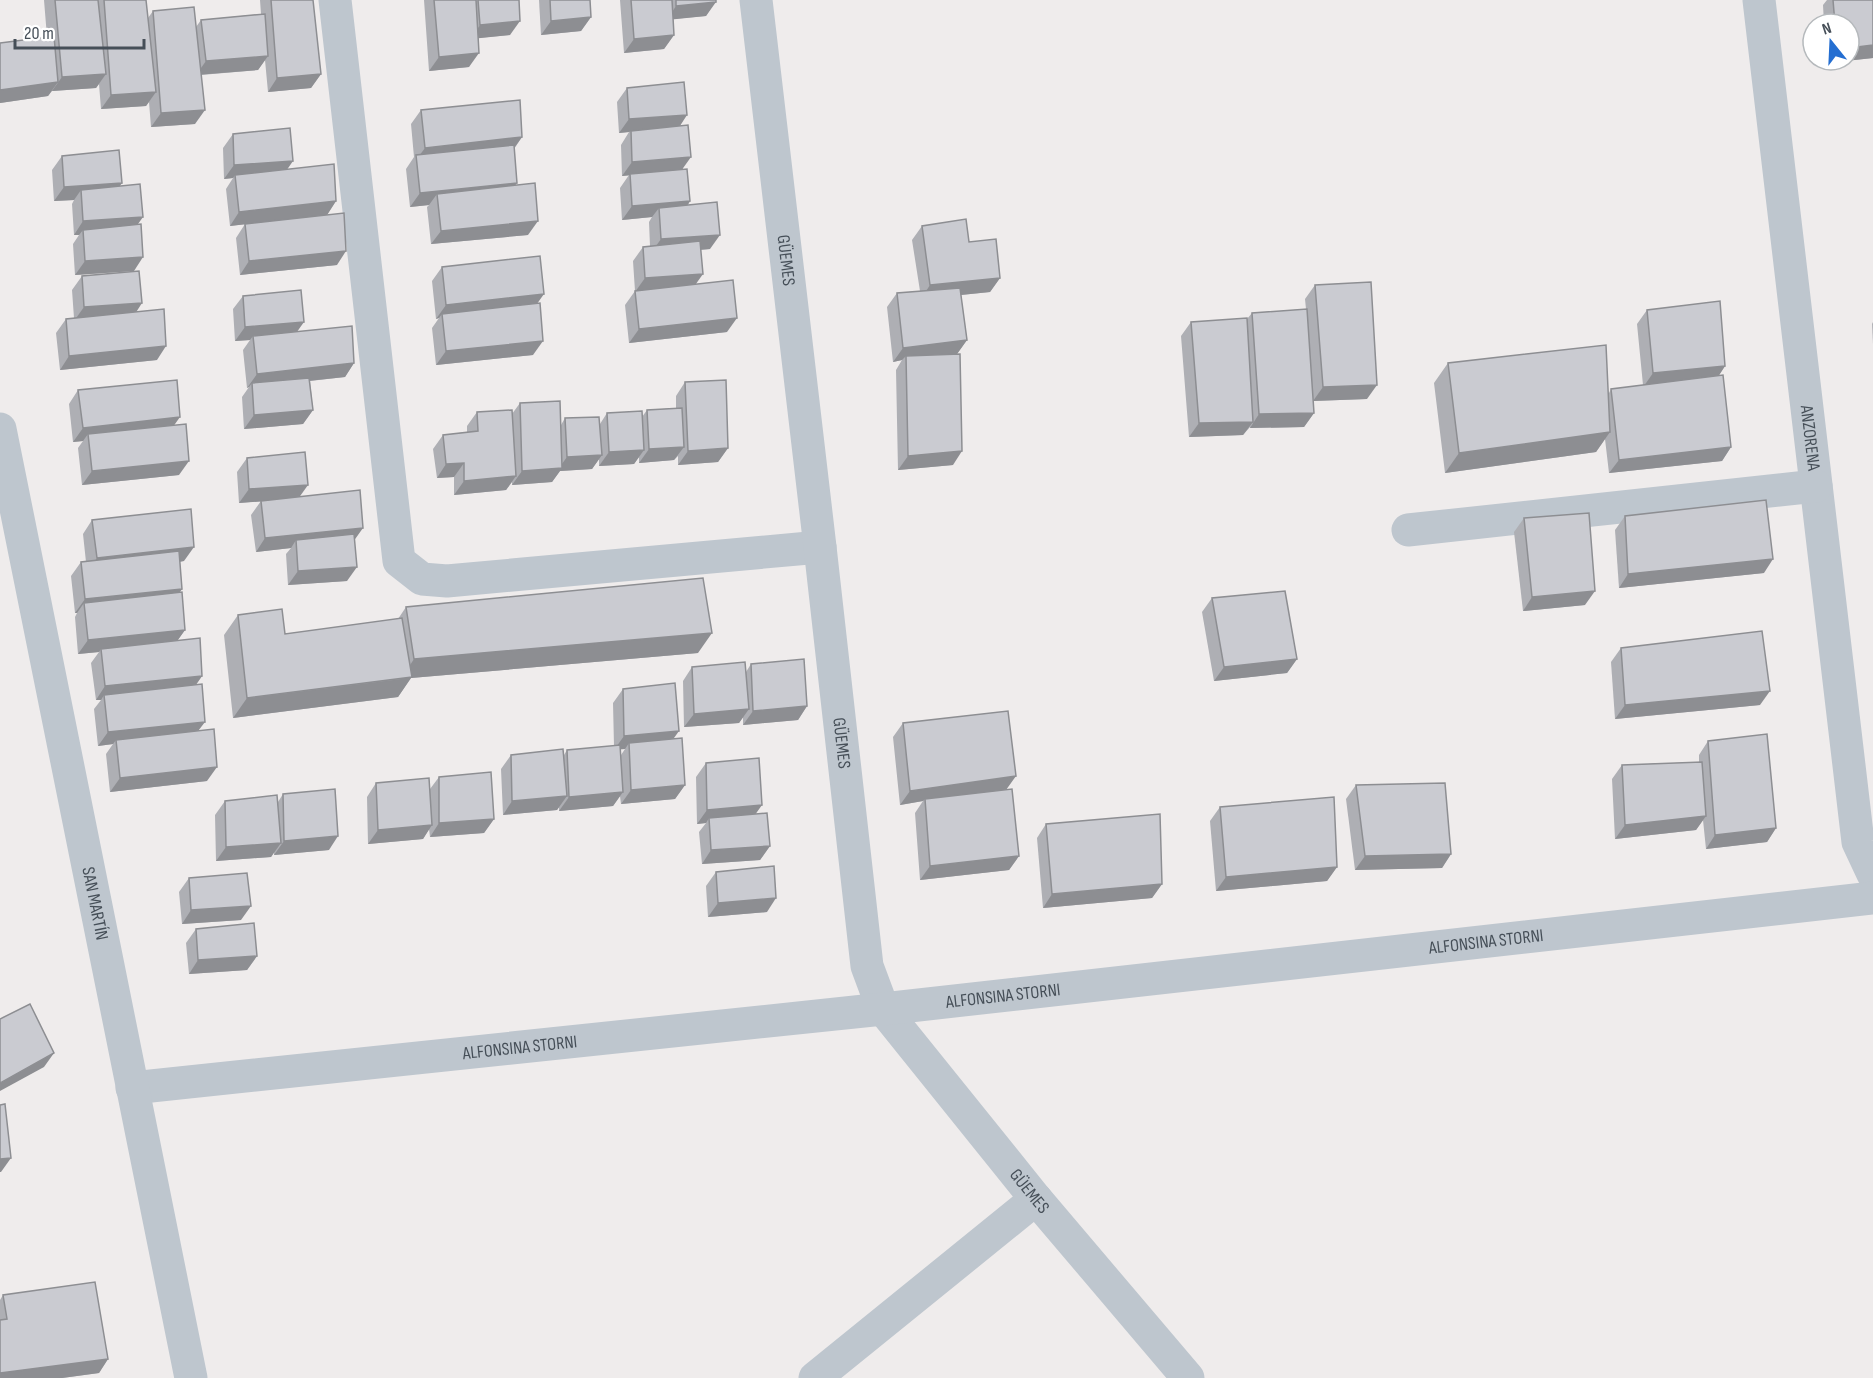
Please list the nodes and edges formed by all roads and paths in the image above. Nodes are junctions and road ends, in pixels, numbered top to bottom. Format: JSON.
{"nodes":[{"id":1,"x":335,"y":0,"type":"edge"},
{"id":2,"x":756,"y":0,"type":"edge"},
{"id":3,"x":1759,"y":0,"type":"edge"},
{"id":4,"x":0,"y":429,"type":"edge"},
{"id":5,"x":1816,"y":486,"type":"junction"},
{"id":6,"x":1408,"y":530,"type":"dead end"},
{"id":7,"x":820,"y":547,"type":"junction"},
{"id":8,"x":1873,"y":874,"type":"edge"},
{"id":9,"x":1873,"y":898,"type":"edge"},
{"id":10,"x":883,"y":1009,"type":"junction"},
{"id":11,"x":132,"y":1088,"type":"junction"},
{"id":12,"x":1036,"y":1199,"type":"junction"},
{"id":13,"x":191,"y":1378,"type":"edge"},
{"id":14,"x":815,"y":1378,"type":"edge"},
{"id":15,"x":1188,"y":1378,"type":"edge"}],
"edges":[{"from":1,"to":7,"type":"street"},
{"from":2,"to":7,"type":"street","name":"GÜEMES"},
{"from":3,"to":5,"type":"street","name":"ANZORENA"},
{"from":4,"to":11,"type":"street","name":"SAN MARTÍN"},
{"from":5,"to":6,"type":"street"},
{"from":5,"to":8,"type":"street","name":"ANZORENA"},
{"from":7,"to":10,"type":"street","name":"GÜEMES"},
{"from":9,"to":10,"type":"street","name":"ALFONSINA STORNI"},
{"from":10,"to":11,"type":"street","name":"ALFONSINA STORNI"},
{"from":10,"to":12,"type":"street","name":"GÜEMES"},
{"from":11,"to":13,"type":"street","name":"SAN MARTÍN"},
{"from":12,"to":14,"type":"street"},
{"from":12,"to":15,"type":"street","name":"GÜEMES"}]}
